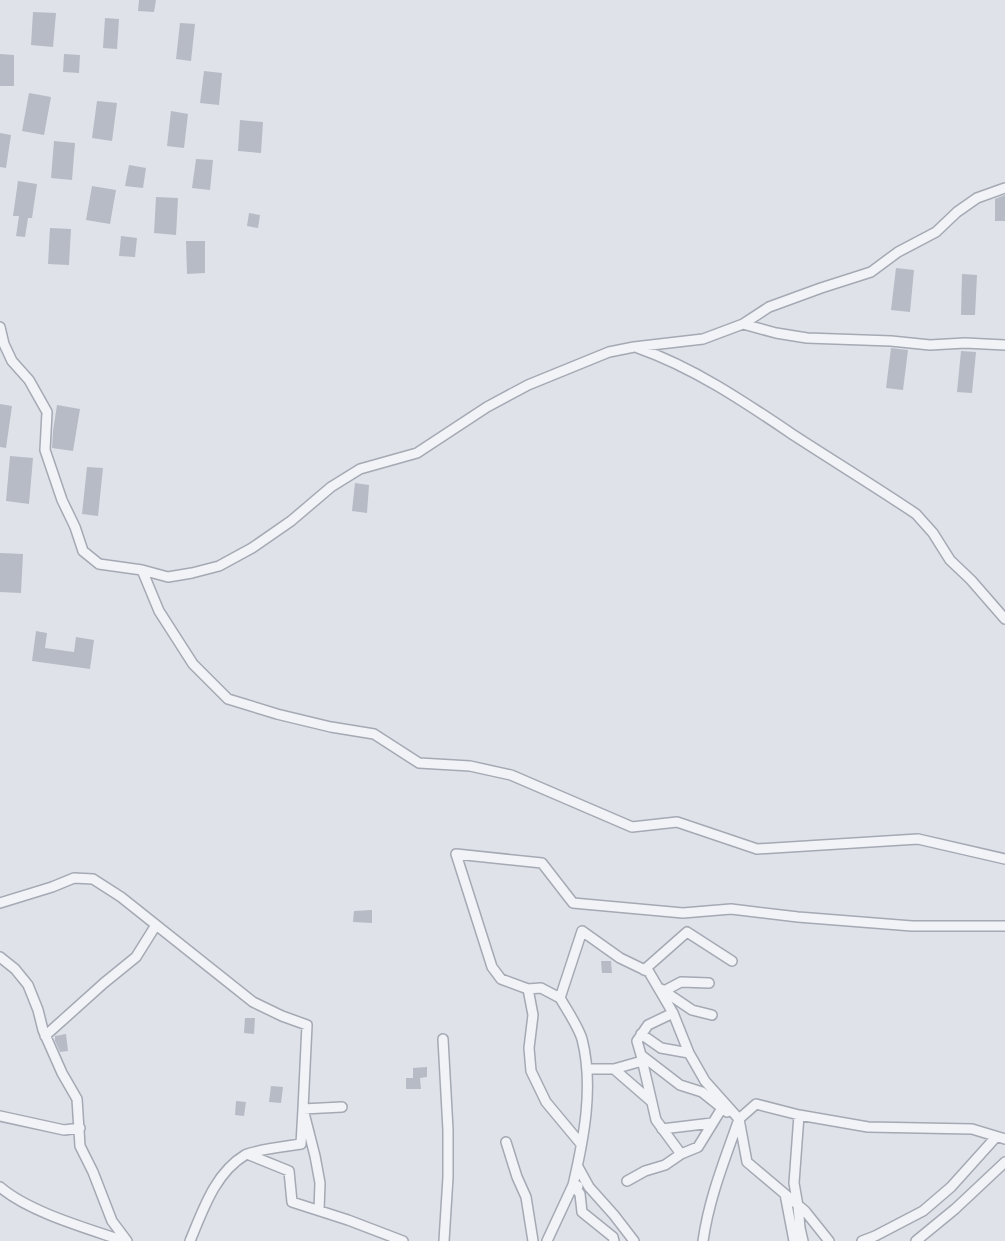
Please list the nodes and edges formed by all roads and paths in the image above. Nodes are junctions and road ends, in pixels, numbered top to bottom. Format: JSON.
{"nodes":[{"id":1,"x":1005,"y":188,"type":"edge"},
{"id":2,"x":743,"y":324,"type":"junction"},
{"id":3,"x":0,"y":327,"type":"edge"},
{"id":4,"x":1005,"y":345,"type":"edge"},
{"id":5,"x":634,"y":347,"type":"junction"},
{"id":6,"x":142,"y":570,"type":"junction"},
{"id":7,"x":1005,"y":619,"type":"edge"},
{"id":8,"x":1005,"y":859,"type":"edge"},
{"id":9,"x":0,"y":903,"type":"edge"},
{"id":10,"x":156,"y":925,"type":"junction"},
{"id":11,"x":1005,"y":926,"type":"edge"},
{"id":12,"x":0,"y":957,"type":"edge"},
{"id":13,"x":732,"y":961,"type":"dead end"},
{"id":14,"x":644,"y":970,"type":"junction"},
{"id":15,"x":709,"y":982,"type":"dead end"},
{"id":16,"x":660,"y":988,"type":"junction"},
{"id":17,"x":528,"y":989,"type":"junction"},
{"id":18,"x":560,"y":998,"type":"junction"},
{"id":19,"x":673,"y":1013,"type":"junction"},
{"id":20,"x":712,"y":1015,"type":"dead end"},
{"id":21,"x":641,"y":1034,"type":"junction"},
{"id":22,"x":45,"y":1036,"type":"junction"},
{"id":23,"x":443,"y":1039,"type":"dead end"},
{"id":24,"x":689,"y":1053,"type":"junction"},
{"id":25,"x":641,"y":1058,"type":"junction"},
{"id":26,"x":587,"y":1069,"type":"junction"},
{"id":27,"x":614,"y":1069,"type":"junction"},
{"id":28,"x":652,"y":1102,"type":"junction"},
{"id":29,"x":342,"y":1107,"type":"dead end"},
{"id":30,"x":722,"y":1108,"type":"junction"},
{"id":31,"x":303,"y":1109,"type":"junction"},
{"id":32,"x":799,"y":1114,"type":"junction"},
{"id":33,"x":0,"y":1116,"type":"edge"},
{"id":34,"x":739,"y":1119,"type":"junction"},
{"id":35,"x":712,"y":1123,"type":"junction"},
{"id":36,"x":80,"y":1128,"type":"junction"},
{"id":37,"x":662,"y":1129,"type":"junction"},
{"id":38,"x":1000,"y":1138,"type":"edge"},
{"id":39,"x":506,"y":1142,"type":"dead end"},
{"id":40,"x":581,"y":1144,"type":"junction"},
{"id":41,"x":247,"y":1154,"type":"junction"},
{"id":42,"x":681,"y":1154,"type":"junction"},
{"id":43,"x":1005,"y":1162,"type":"edge"},
{"id":44,"x":578,"y":1167,"type":"junction"},
{"id":45,"x":627,"y":1181,"type":"dead end"},
{"id":46,"x":573,"y":1185,"type":"junction"},
{"id":47,"x":0,"y":1187,"type":"edge"},
{"id":48,"x":589,"y":1187,"type":"junction"},
{"id":49,"x":785,"y":1194,"type":"junction"},
{"id":50,"x":798,"y":1206,"type":"junction"},
{"id":51,"x":319,"y":1210,"type":"junction"},
{"id":52,"x":125,"y":1241,"type":"edge"},
{"id":53,"x":190,"y":1241,"type":"edge"},
{"id":54,"x":403,"y":1241,"type":"edge"},
{"id":55,"x":444,"y":1241,"type":"edge"},
{"id":56,"x":532,"y":1241,"type":"edge"},
{"id":57,"x":547,"y":1241,"type":"edge"},
{"id":58,"x":614,"y":1241,"type":"edge"},
{"id":59,"x":634,"y":1241,"type":"edge"},
{"id":60,"x":703,"y":1241,"type":"edge"},
{"id":61,"x":794,"y":1241,"type":"edge"},
{"id":62,"x":803,"y":1241,"type":"edge"},
{"id":63,"x":829,"y":1241,"type":"edge"},
{"id":64,"x":862,"y":1241,"type":"edge"},
{"id":65,"x":916,"y":1241,"type":"edge"}],
"edges":[{"from":1,"to":2,"type":"street"},
{"from":2,"to":4,"type":"street"},
{"from":2,"to":5,"type":"street"},
{"from":3,"to":6,"type":"street"},
{"from":5,"to":6,"type":"street"},
{"from":5,"to":7,"type":"street"},
{"from":6,"to":8,"type":"street"},
{"from":9,"to":10,"type":"street"},
{"from":10,"to":22,"type":"street"},
{"from":10,"to":31,"type":"street"},
{"from":11,"to":17,"type":"street"},
{"from":12,"to":22,"type":"street"},
{"from":13,"to":14,"type":"street"},
{"from":14,"to":16,"type":"street"},
{"from":14,"to":18,"type":"street"},
{"from":15,"to":16,"type":"street"},
{"from":16,"to":19,"type":"street"},
{"from":16,"to":20,"type":"street"},
{"from":17,"to":18,"type":"street"},
{"from":17,"to":40,"type":"street"},
{"from":18,"to":26,"type":"street"},
{"from":19,"to":21,"type":"street"},
{"from":19,"to":24,"type":"street"},
{"from":21,"to":24,"type":"street"},
{"from":21,"to":25,"type":"street"},
{"from":22,"to":36,"type":"street"},
{"from":23,"to":55,"type":"street"},
{"from":24,"to":34,"type":"street"},
{"from":25,"to":27,"type":"street"},
{"from":25,"to":28,"type":"street"},
{"from":25,"to":30,"type":"street"},
{"from":26,"to":27,"type":"street"},
{"from":26,"to":40,"type":"street"},
{"from":27,"to":28,"type":"street"},
{"from":28,"to":37,"type":"street"},
{"from":29,"to":31,"type":"street"},
{"from":30,"to":34,"type":"street"},
{"from":30,"to":35,"type":"street"},
{"from":31,"to":41,"type":"street"},
{"from":31,"to":51,"type":"street"},
{"from":32,"to":34,"type":"street"},
{"from":32,"to":38,"type":"street"},
{"from":32,"to":50,"type":"street"},
{"from":33,"to":36,"type":"street"},
{"from":34,"to":49,"type":"street"},
{"from":34,"to":60,"type":"street"},
{"from":35,"to":37,"type":"street"},
{"from":35,"to":42,"type":"street"},
{"from":36,"to":52,"type":"street"},
{"from":37,"to":42,"type":"street"},
{"from":38,"to":64,"type":"street"},
{"from":39,"to":56,"type":"street"},
{"from":40,"to":44,"type":"street"},
{"from":41,"to":51,"type":"street"},
{"from":41,"to":53,"type":"street"},
{"from":42,"to":45,"type":"street"},
{"from":43,"to":65,"type":"street"},
{"from":44,"to":46,"type":"street"},
{"from":44,"to":48,"type":"street"},
{"from":46,"to":48,"type":"street"},
{"from":46,"to":57,"type":"street"},
{"from":46,"to":58,"type":"street"},
{"from":47,"to":52,"type":"street"},
{"from":48,"to":59,"type":"street"},
{"from":49,"to":50,"type":"street"},
{"from":49,"to":61,"type":"street"},
{"from":50,"to":62,"type":"street"},
{"from":50,"to":63,"type":"street"},
{"from":51,"to":54,"type":"street"}]}
